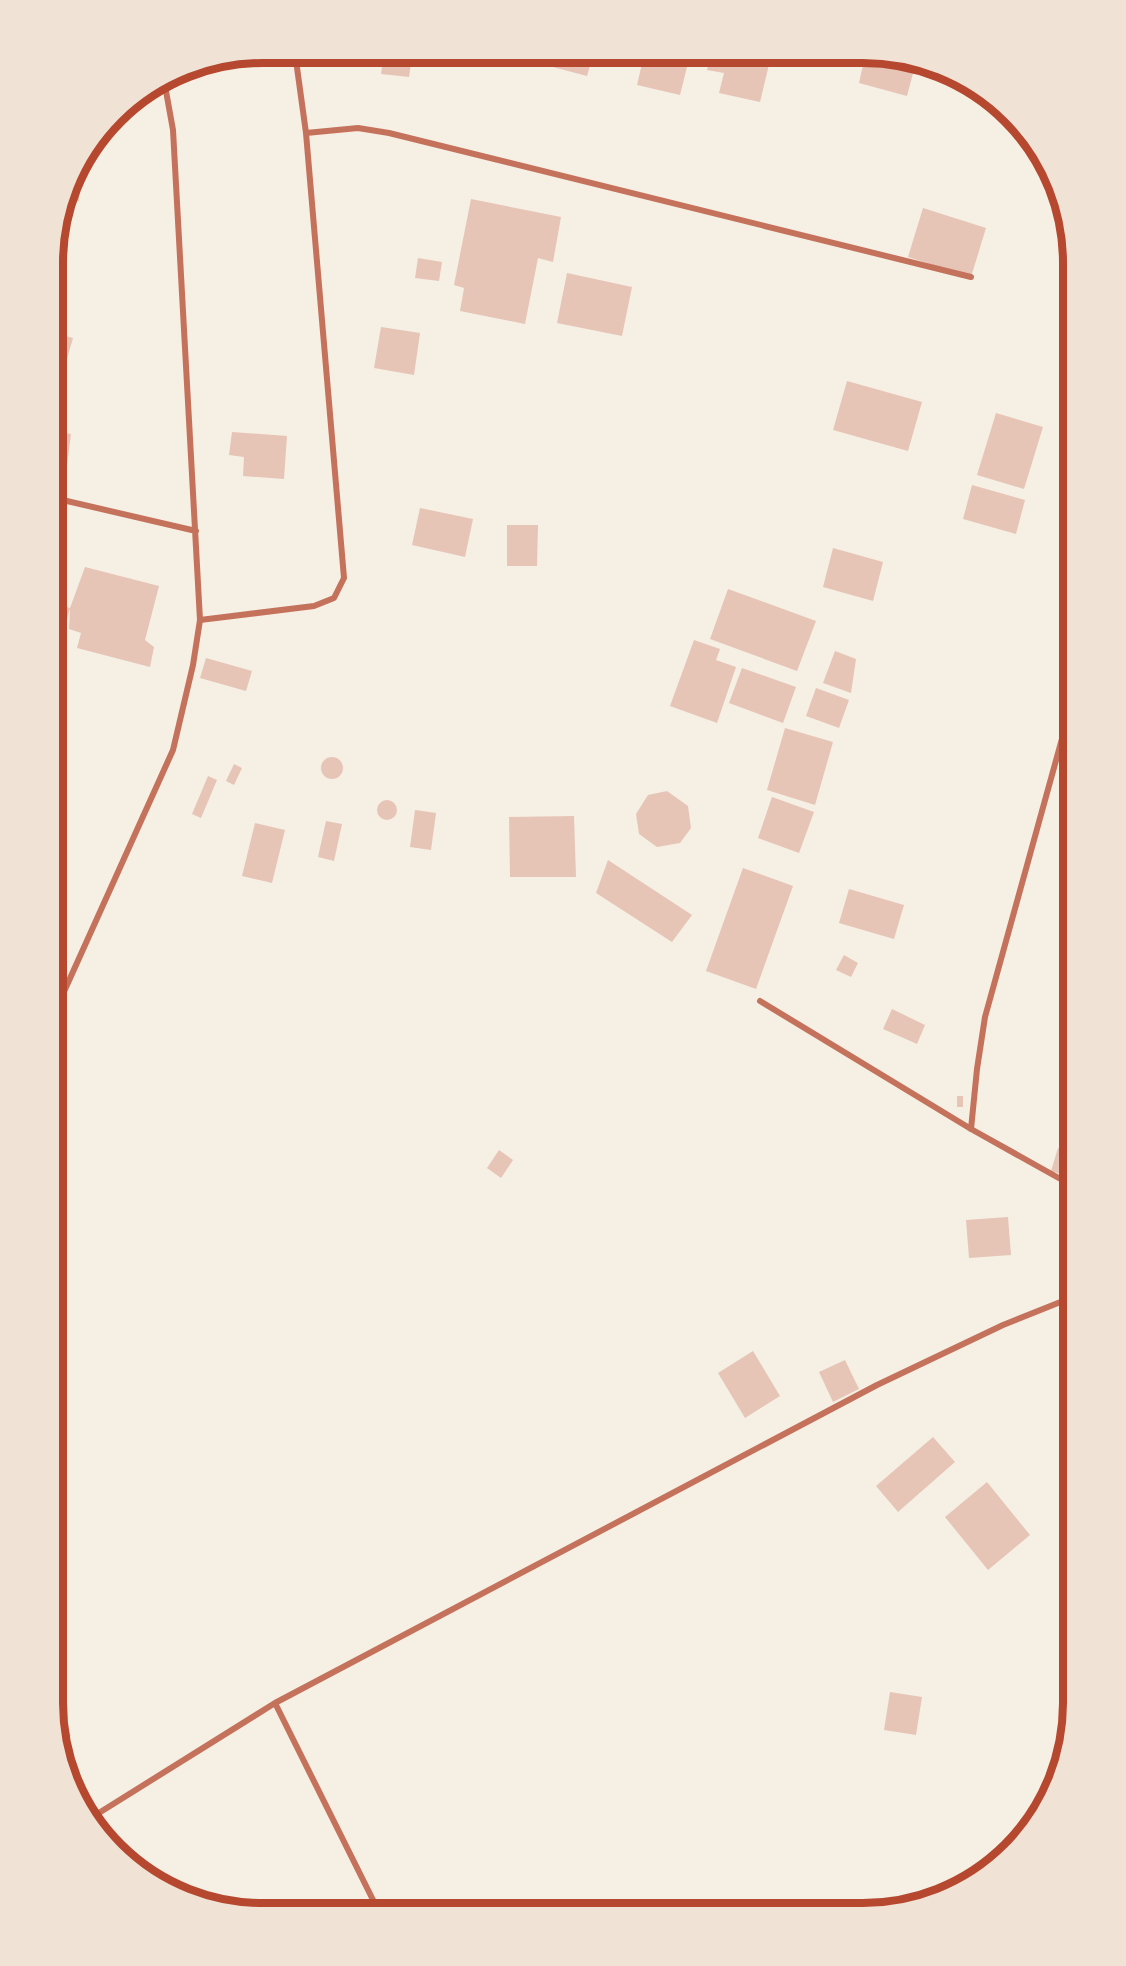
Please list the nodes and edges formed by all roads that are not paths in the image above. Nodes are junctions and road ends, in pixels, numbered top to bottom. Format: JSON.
{"nodes":[{"id":1,"x":296,"y":63,"type":"edge"},
{"id":2,"x":166,"y":89,"type":"edge"},
{"id":3,"x":306,"y":133,"type":"junction"},
{"id":4,"x":971,"y":277,"type":"dead end"},
{"id":5,"x":63,"y":500,"type":"edge"},
{"id":6,"x":196,"y":531,"type":"junction"},
{"id":7,"x":200,"y":620,"type":"junction"},
{"id":8,"x":1063,"y":735,"type":"edge"},
{"id":9,"x":63,"y":995,"type":"edge"},
{"id":10,"x":760,"y":1001,"type":"dead end"},
{"id":11,"x":971,"y":1129,"type":"junction"},
{"id":12,"x":1063,"y":1180,"type":"edge"},
{"id":13,"x":1063,"y":1301,"type":"edge"},
{"id":14,"x":275,"y":1703,"type":"junction"},
{"id":15,"x":97,"y":1814,"type":"edge"},
{"id":16,"x":375,"y":1903,"type":"edge"}],
"edges":[{"from":1,"to":3,"type":"street"},
{"from":2,"to":6,"type":"street"},
{"from":3,"to":4,"type":"street"},
{"from":3,"to":7,"type":"street"},
{"from":5,"to":6,"type":"street"},
{"from":6,"to":7,"type":"street"},
{"from":7,"to":9,"type":"street"},
{"from":8,"to":11,"type":"street"},
{"from":10,"to":11,"type":"street"},
{"from":11,"to":12,"type":"street"},
{"from":13,"to":14,"type":"street"},
{"from":14,"to":15,"type":"street"},
{"from":14,"to":16,"type":"street"}]}
